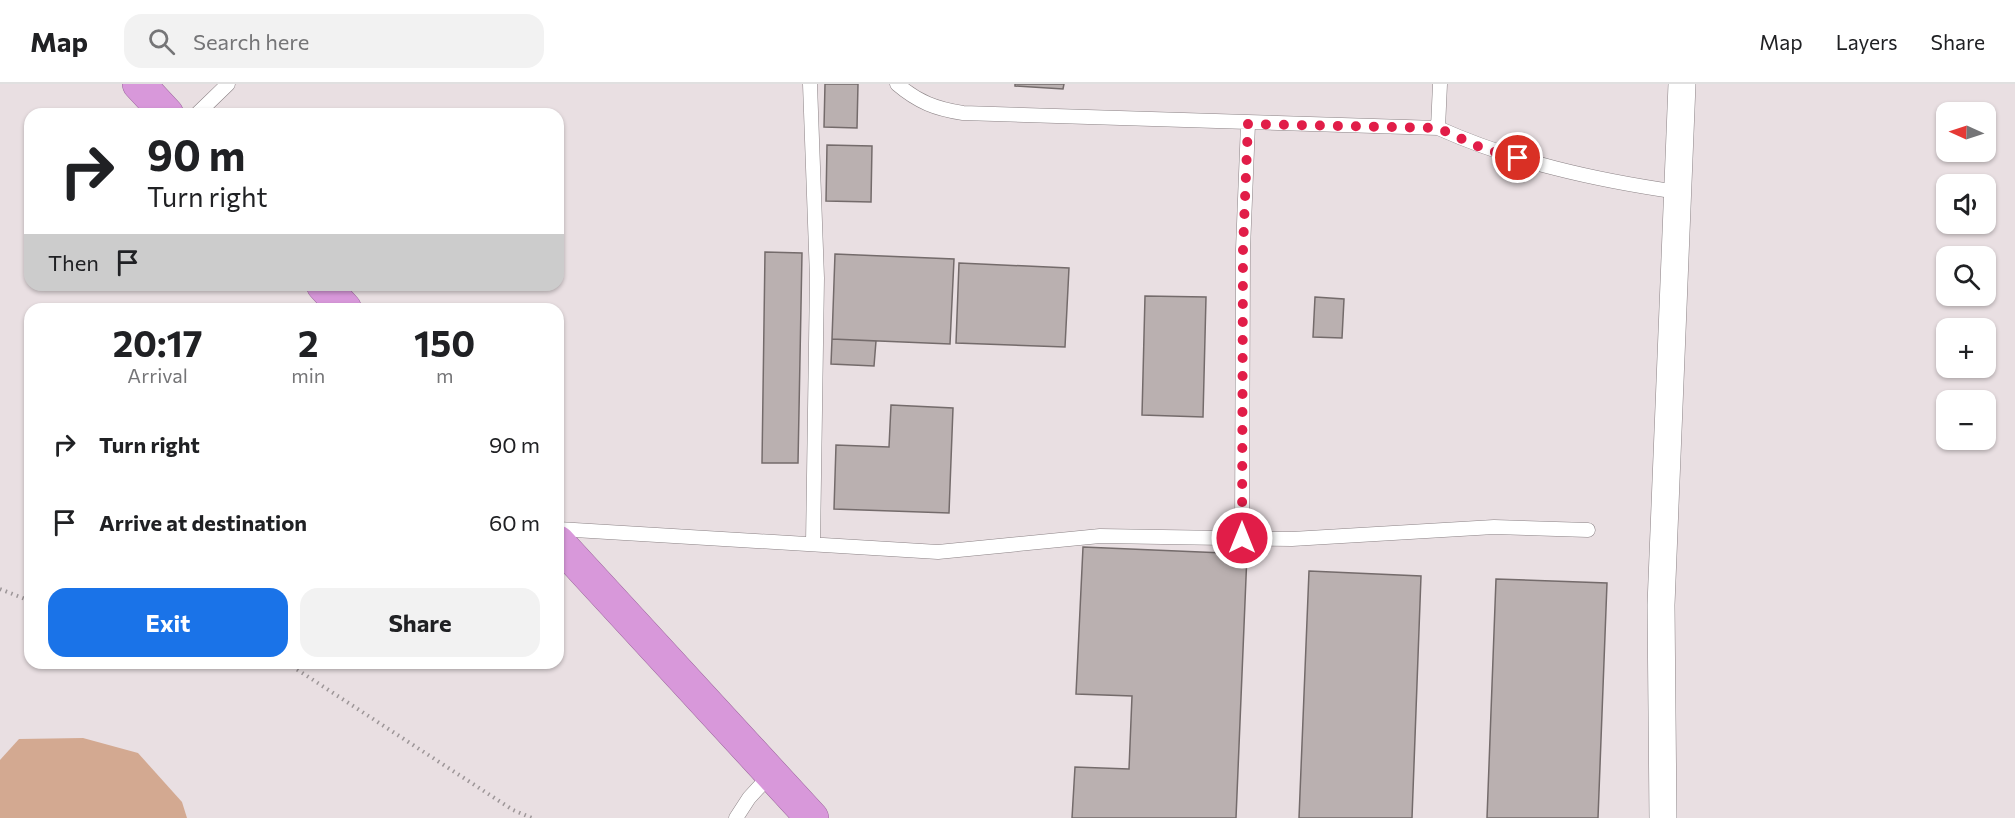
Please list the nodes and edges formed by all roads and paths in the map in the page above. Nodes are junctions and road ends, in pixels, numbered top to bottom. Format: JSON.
{"nodes":[{"id":1,"x":139,"y":84,"type":"edge"},
{"id":2,"x":228,"y":84,"type":"edge"},
{"id":3,"x":810,"y":84,"type":"edge"},
{"id":4,"x":897,"y":84,"type":"edge"},
{"id":5,"x":1440,"y":84,"type":"edge"},
{"id":6,"x":1682,"y":84,"type":"edge"},
{"id":7,"x":161,"y":108,"type":"edge"},
{"id":8,"x":203,"y":108,"type":"edge"},
{"id":9,"x":1248,"y":124,"type":"junction"},
{"id":10,"x":1438,"y":128,"type":"junction"},
{"id":11,"x":1678,"y":192,"type":"junction"},
{"id":12,"x":328,"y":291,"type":"edge"},
{"id":13,"x":340,"y":303,"type":"edge"},
{"id":14,"x":564,"y":529,"type":"edge"},
{"id":15,"x":1588,"y":531,"type":"dead end"},
{"id":16,"x":1242,"y":538,"type":"junction"},
{"id":17,"x":813,"y":543,"type":"junction"},
{"id":18,"x":564,"y":549,"type":"edge"},
{"id":19,"x":0,"y":589,"type":"edge"},
{"id":20,"x":24,"y":599,"type":"edge"},
{"id":21,"x":295,"y":669,"type":"edge"},
{"id":22,"x":771,"y":774,"type":"junction"},
{"id":23,"x":532,"y":818,"type":"edge"},
{"id":24,"x":736,"y":818,"type":"edge"},
{"id":25,"x":812,"y":818,"type":"edge"},
{"id":26,"x":1663,"y":818,"type":"edge"}],
"edges":[{"from":1,"to":7,"type":"highway"},
{"from":2,"to":8,"type":"lane"},
{"from":3,"to":17,"type":"lane"},
{"from":4,"to":9,"type":"lane"},
{"from":5,"to":10,"type":"lane"},
{"from":6,"to":11,"type":"street"},
{"from":9,"to":10,"type":"lane"},
{"from":9,"to":16,"type":"lane"},
{"from":10,"to":11,"type":"lane"},
{"from":11,"to":26,"type":"street"},
{"from":12,"to":13,"type":"highway"},
{"from":14,"to":17,"type":"lane"},
{"from":15,"to":16,"type":"lane"},
{"from":16,"to":17,"type":"lane"},
{"from":18,"to":22,"type":"highway"},
{"from":19,"to":20,"type":"path"},
{"from":21,"to":23,"type":"path"},
{"from":22,"to":24,"type":"lane"},
{"from":22,"to":25,"type":"highway"}]}
